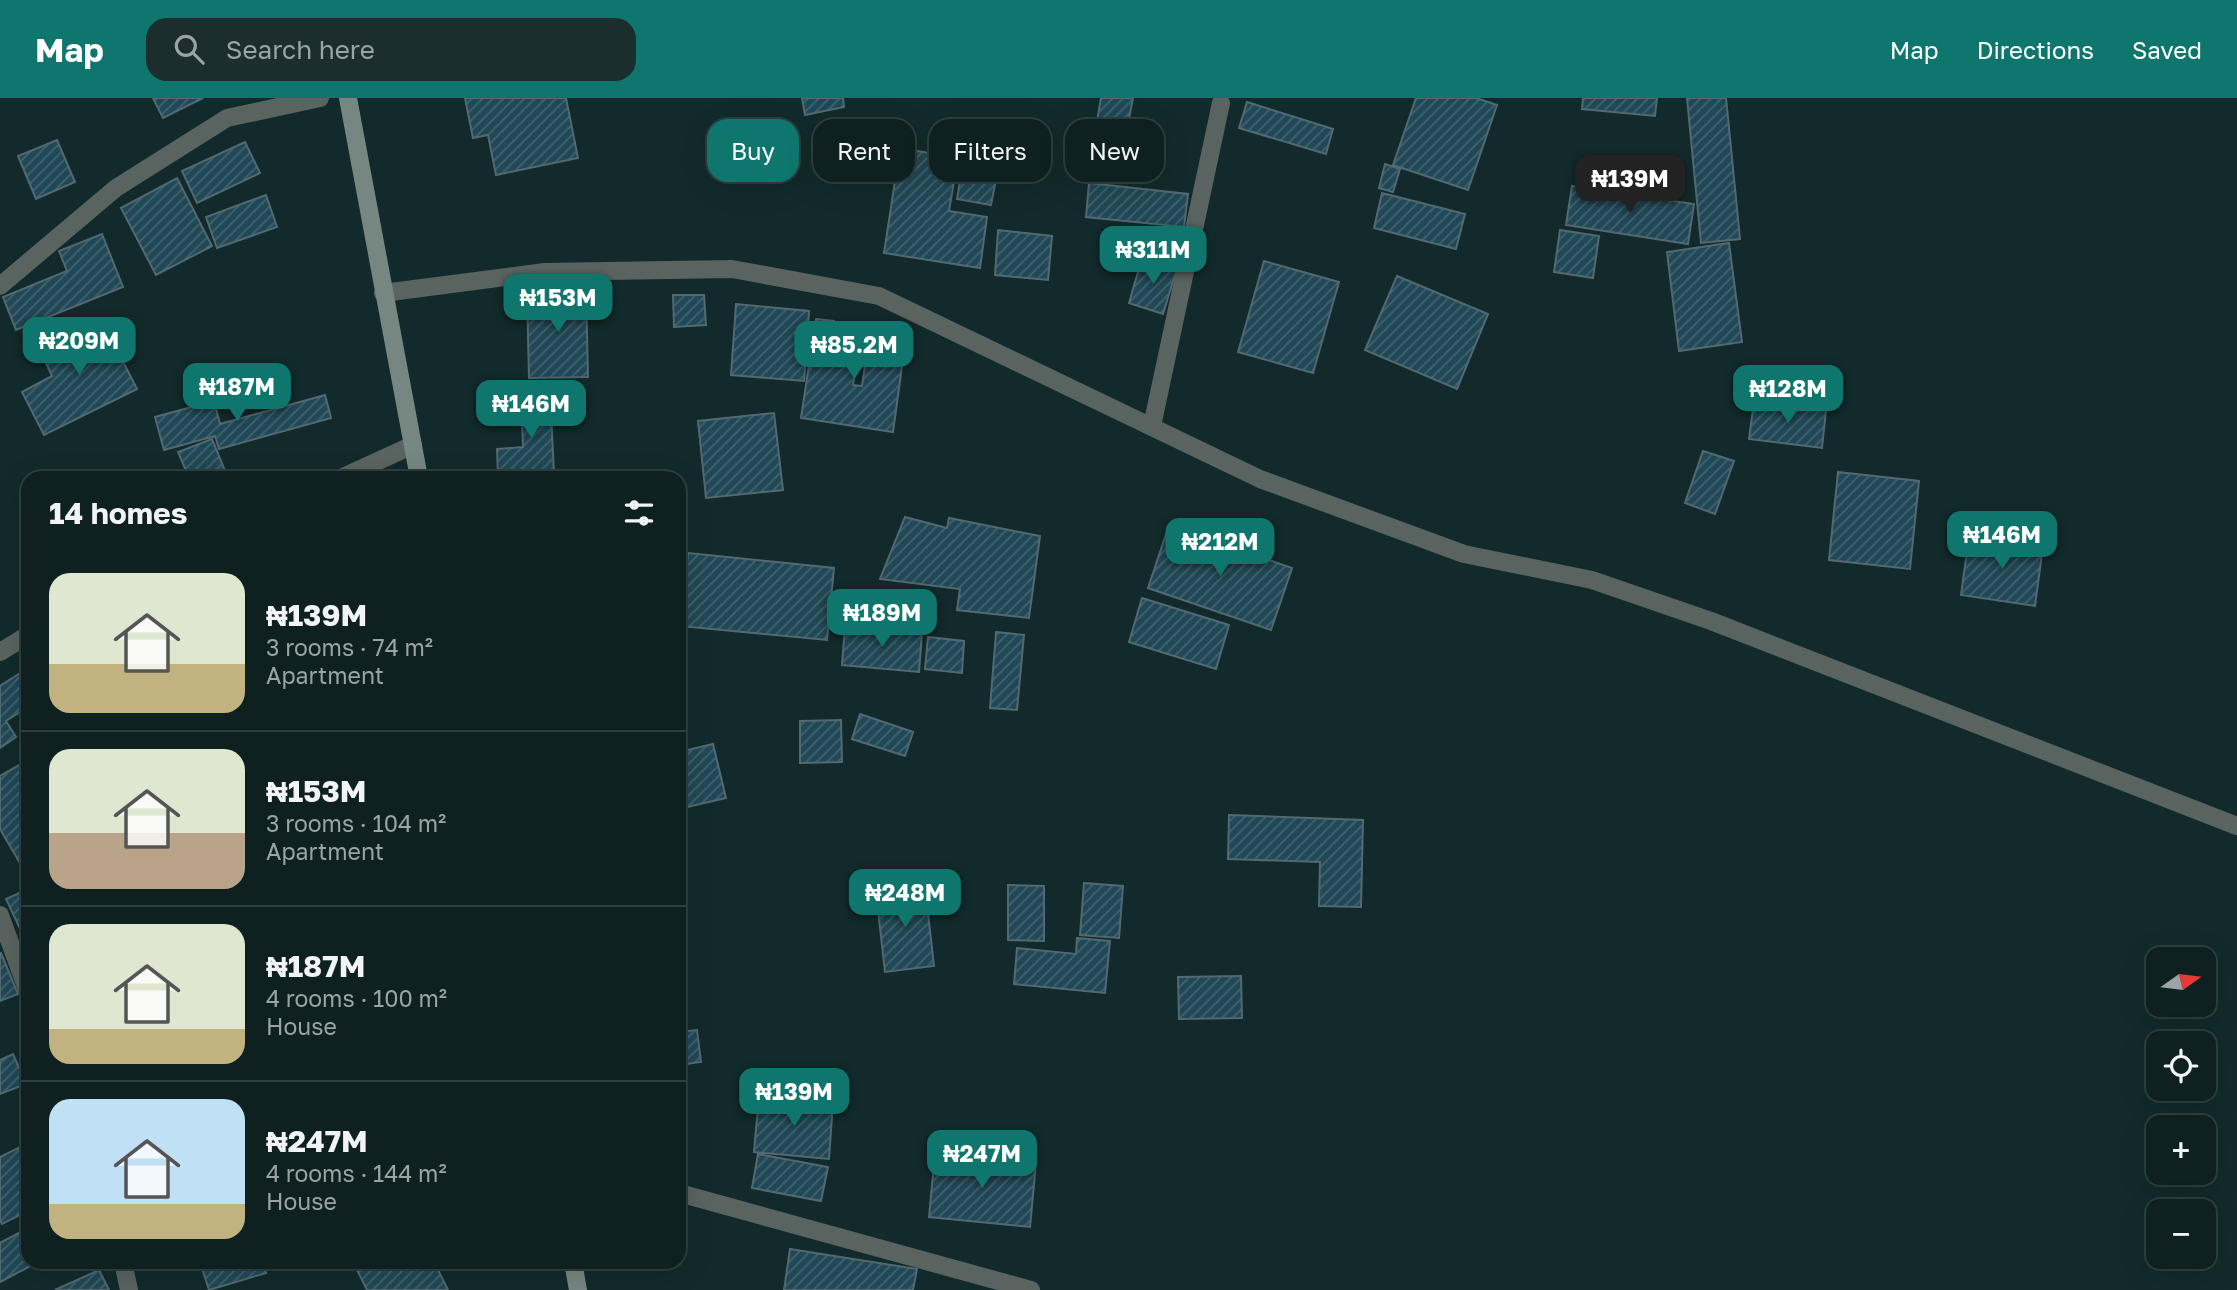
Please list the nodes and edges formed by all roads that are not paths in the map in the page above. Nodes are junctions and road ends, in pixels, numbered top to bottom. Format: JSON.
{"nodes":[{"id":1,"x":320,"y":98,"type":"edge"},
{"id":2,"x":348,"y":98,"type":"edge"},
{"id":3,"x":1221,"y":103,"type":"dead end"},
{"id":4,"x":0,"y":286,"type":"edge"},
{"id":5,"x":383,"y":293,"type":"junction"},
{"id":6,"x":1152,"y":426,"type":"junction"},
{"id":7,"x":413,"y":445,"type":"junction"},
{"id":8,"x":356,"y":471,"type":"edge"},
{"id":9,"x":418,"y":471,"type":"edge"},
{"id":10,"x":21,"y":639,"type":"edge"},
{"id":11,"x":0,"y":652,"type":"edge"},
{"id":12,"x":2237,"y":826,"type":"edge"},
{"id":13,"x":0,"y":915,"type":"edge"},
{"id":14,"x":21,"y":973,"type":"edge"},
{"id":15,"x":686,"y":1195,"type":"edge"},
{"id":16,"x":124,"y":1269,"type":"edge"},
{"id":17,"x":574,"y":1269,"type":"edge"},
{"id":18,"x":129,"y":1290,"type":"edge"},
{"id":19,"x":579,"y":1290,"type":"edge"},
{"id":20,"x":1031,"y":1290,"type":"edge"}],
"edges":[{"from":1,"to":4,"type":"street"},
{"from":2,"to":5,"type":"main road"},
{"from":3,"to":6,"type":"street"},
{"from":5,"to":6,"type":"street"},
{"from":5,"to":7,"type":"main road"},
{"from":6,"to":12,"type":"street"},
{"from":7,"to":8,"type":"street"},
{"from":7,"to":9,"type":"main road"},
{"from":10,"to":11,"type":"street"},
{"from":13,"to":14,"type":"street"},
{"from":15,"to":20,"type":"street"},
{"from":16,"to":18,"type":"street"},
{"from":17,"to":19,"type":"main road"}]}
